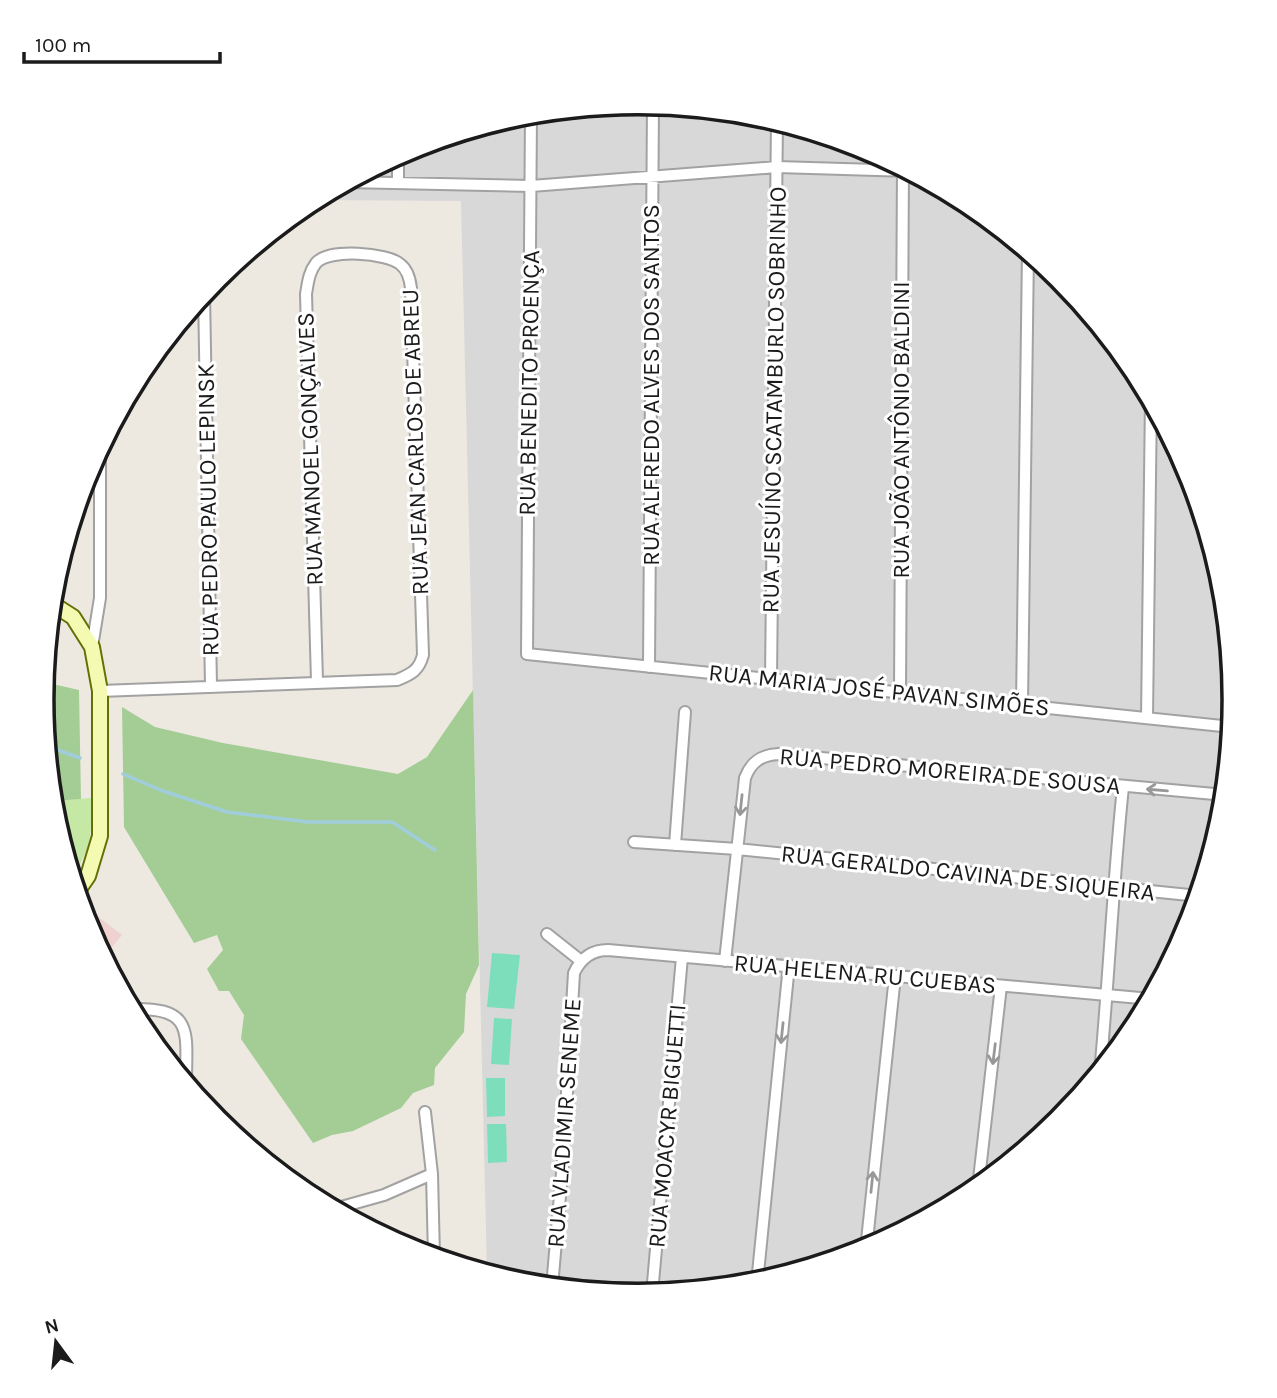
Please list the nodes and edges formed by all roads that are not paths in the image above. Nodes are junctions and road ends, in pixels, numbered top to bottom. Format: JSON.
{"nodes":[{"id":1,"x":653,"y":115,"type":"edge"},
{"id":2,"x":531,"y":125,"type":"edge"},
{"id":3,"x":777,"y":132,"type":"edge"},
{"id":4,"x":398,"y":167,"type":"edge"},
{"id":5,"x":777,"y":167,"type":"junction"},
{"id":6,"x":885,"y":170,"type":"edge"},
{"id":7,"x":653,"y":177,"type":"junction"},
{"id":8,"x":905,"y":179,"type":"edge"},
{"id":9,"x":366,"y":182,"type":"edge"},
{"id":10,"x":398,"y":183,"type":"junction"},
{"id":11,"x":531,"y":186,"type":"junction"},
{"id":12,"x":358,"y":254,"type":"joint"},
{"id":13,"x":1028,"y":264,"type":"edge"},
{"id":14,"x":204,"y":308,"type":"edge"},
{"id":15,"x":1151,"y":420,"type":"edge"},
{"id":16,"x":100,"y":473,"type":"edge"},
{"id":17,"x":61,"y":609,"type":"edge"},
{"id":18,"x":92,"y":646,"type":"junction"},
{"id":19,"x":527,"y":654,"type":"joint"},
{"id":20,"x":649,"y":667,"type":"junction"},
{"id":21,"x":771,"y":679,"type":"junction"},
{"id":22,"x":317,"y":681,"type":"junction"},
{"id":23,"x":211,"y":686,"type":"junction"},
{"id":24,"x":100,"y":691,"type":"junction"},
{"id":25,"x":900,"y":692,"type":"junction"},
{"id":26,"x":1022,"y":705,"type":"junction"},
{"id":27,"x":685,"y":712,"type":"dead end"},
{"id":28,"x":1147,"y":718,"type":"junction"},
{"id":29,"x":1222,"y":726,"type":"edge"},
{"id":30,"x":1123,"y":787,"type":"junction"},
{"id":31,"x":1215,"y":794,"type":"edge"},
{"id":32,"x":634,"y":842,"type":"dead end"},
{"id":33,"x":675,"y":845,"type":"junction"},
{"id":34,"x":737,"y":849,"type":"junction"},
{"id":35,"x":84,"y":882,"type":"edge"},
{"id":36,"x":1112,"y":888,"type":"junction"},
{"id":37,"x":1189,"y":896,"type":"edge"},
{"id":38,"x":547,"y":934,"type":"dead end"},
{"id":39,"x":682,"y":957,"type":"junction"},
{"id":40,"x":581,"y":961,"type":"junction"},
{"id":41,"x":725,"y":961,"type":"junction"},
{"id":42,"x":789,"y":965,"type":"junction"},
{"id":43,"x":895,"y":976,"type":"junction"},
{"id":44,"x":1002,"y":986,"type":"junction"},
{"id":45,"x":1107,"y":993,"type":"junction"},
{"id":46,"x":1140,"y":997,"type":"edge"},
{"id":47,"x":145,"y":1010,"type":"edge"},
{"id":48,"x":1102,"y":1056,"type":"edge"},
{"id":49,"x":186,"y":1068,"type":"edge"},
{"id":50,"x":425,"y":1112,"type":"dead end"},
{"id":51,"x":980,"y":1173,"type":"edge"},
{"id":52,"x":432,"y":1174,"type":"junction"},
{"id":53,"x":347,"y":1205,"type":"edge"},
{"id":54,"x":867,"y":1237,"type":"edge"},
{"id":55,"x":434,"y":1246,"type":"edge"},
{"id":56,"x":758,"y":1271,"type":"edge"},
{"id":57,"x":553,"y":1276,"type":"edge"},
{"id":58,"x":653,"y":1283,"type":"edge"}],
"edges":[{"from":1,"to":7,"type":"street","name":"RUA ALFREDO ALVES DOS SANTOS"},
{"from":2,"to":11,"type":"street","name":"RUA BENEDITO PROENÇA"},
{"from":3,"to":5,"type":"street","name":"RUA JESUÍNO SCATAMBURLO SOBRINHO"},
{"from":4,"to":10,"type":"street"},
{"from":5,"to":6,"type":"street"},
{"from":5,"to":7,"type":"street"},
{"from":5,"to":21,"type":"street","name":"RUA JESUÍNO SCATAMBURLO SOBRINHO"},
{"from":7,"to":11,"type":"street"},
{"from":7,"to":20,"type":"street","name":"RUA ALFREDO ALVES DOS SANTOS"},
{"from":8,"to":25,"type":"street","name":"RUA JOÃO ANTÔNIO BALDINI"},
{"from":9,"to":10,"type":"street"},
{"from":10,"to":11,"type":"street"},
{"from":11,"to":19,"type":"street","name":"RUA BENEDITO PROENÇA"},
{"from":12,"to":22,"type":"street","name":"RUA MANOEL GONÇALVES"},
{"from":12,"to":22,"type":"street","name":"RUA JEAN CARLOS DE ABREU"},
{"from":13,"to":26,"type":"street"},
{"from":14,"to":23,"type":"street","name":"RUA PEDRO PAULO LEPINSK"},
{"from":15,"to":28,"type":"street"},
{"from":16,"to":18,"type":"street"},
{"from":17,"to":18,"type":"main road"},
{"from":18,"to":24,"type":"main road"},
{"from":19,"to":20,"type":"street","name":"RUA MARIA JOSÉ PAVAN SIMÕES"},
{"from":20,"to":21,"type":"street","name":"RUA MARIA JOSÉ PAVAN SIMÕES"},
{"from":21,"to":25,"type":"street","name":"RUA MARIA JOSÉ PAVAN SIMÕES"},
{"from":22,"to":23,"type":"street"},
{"from":23,"to":24,"type":"street"},
{"from":24,"to":35,"type":"main road"},
{"from":25,"to":26,"type":"street","name":"RUA MARIA JOSÉ PAVAN SIMÕES"},
{"from":26,"to":28,"type":"street","name":"RUA MARIA JOSÉ PAVAN SIMÕES"},
{"from":27,"to":33,"type":"street"},
{"from":28,"to":29,"type":"street","name":"RUA MARIA JOSÉ PAVAN SIMÕES"},
{"from":31,"to":30,"type":"street","name":"RUA PEDRO MOREIRA DE SOUSA","one_way":true},
{"from":30,"to":34,"type":"street","name":"RUA PEDRO MOREIRA DE SOUSA","one_way":true},
{"from":30,"to":36,"type":"street"},
{"from":32,"to":33,"type":"street","name":"RUA GERALDO CAVINA DE SIQUEIRA"},
{"from":33,"to":34,"type":"street","name":"RUA GERALDO CAVINA DE SIQUEIRA"},
{"from":34,"to":36,"type":"street","name":"RUA GERALDO CAVINA DE SIQUEIRA"},
{"from":34,"to":41,"type":"street","name":"RUA PEDRO MOREIRA DE SOUSA"},
{"from":36,"to":37,"type":"street","name":"RUA GERALDO CAVINA DE SIQUEIRA"},
{"from":36,"to":45,"type":"street"},
{"from":38,"to":40,"type":"street"},
{"from":39,"to":40,"type":"street","name":"RUA HELENA RU CUEBAS"},
{"from":39,"to":41,"type":"street","name":"RUA HELENA RU CUEBAS"},
{"from":39,"to":58,"type":"street","name":"RUA MOACYR BIGUETTI"},
{"from":40,"to":57,"type":"street","name":"RUA VLADIMIR SENEME"},
{"from":41,"to":42,"type":"street","name":"RUA HELENA RU CUEBAS"},
{"from":42,"to":43,"type":"street","name":"RUA HELENA RU CUEBAS"},
{"from":42,"to":56,"type":"street","one_way":true},
{"from":43,"to":44,"type":"street","name":"RUA HELENA RU CUEBAS"},
{"from":54,"to":43,"type":"street","one_way":true},
{"from":44,"to":45,"type":"street","name":"RUA HELENA RU CUEBAS"},
{"from":44,"to":51,"type":"street","one_way":true},
{"from":45,"to":46,"type":"street","name":"RUA HELENA RU CUEBAS"},
{"from":45,"to":48,"type":"street"},
{"from":47,"to":49,"type":"street"},
{"from":50,"to":52,"type":"street"},
{"from":52,"to":53,"type":"street"},
{"from":52,"to":55,"type":"street"}]}
